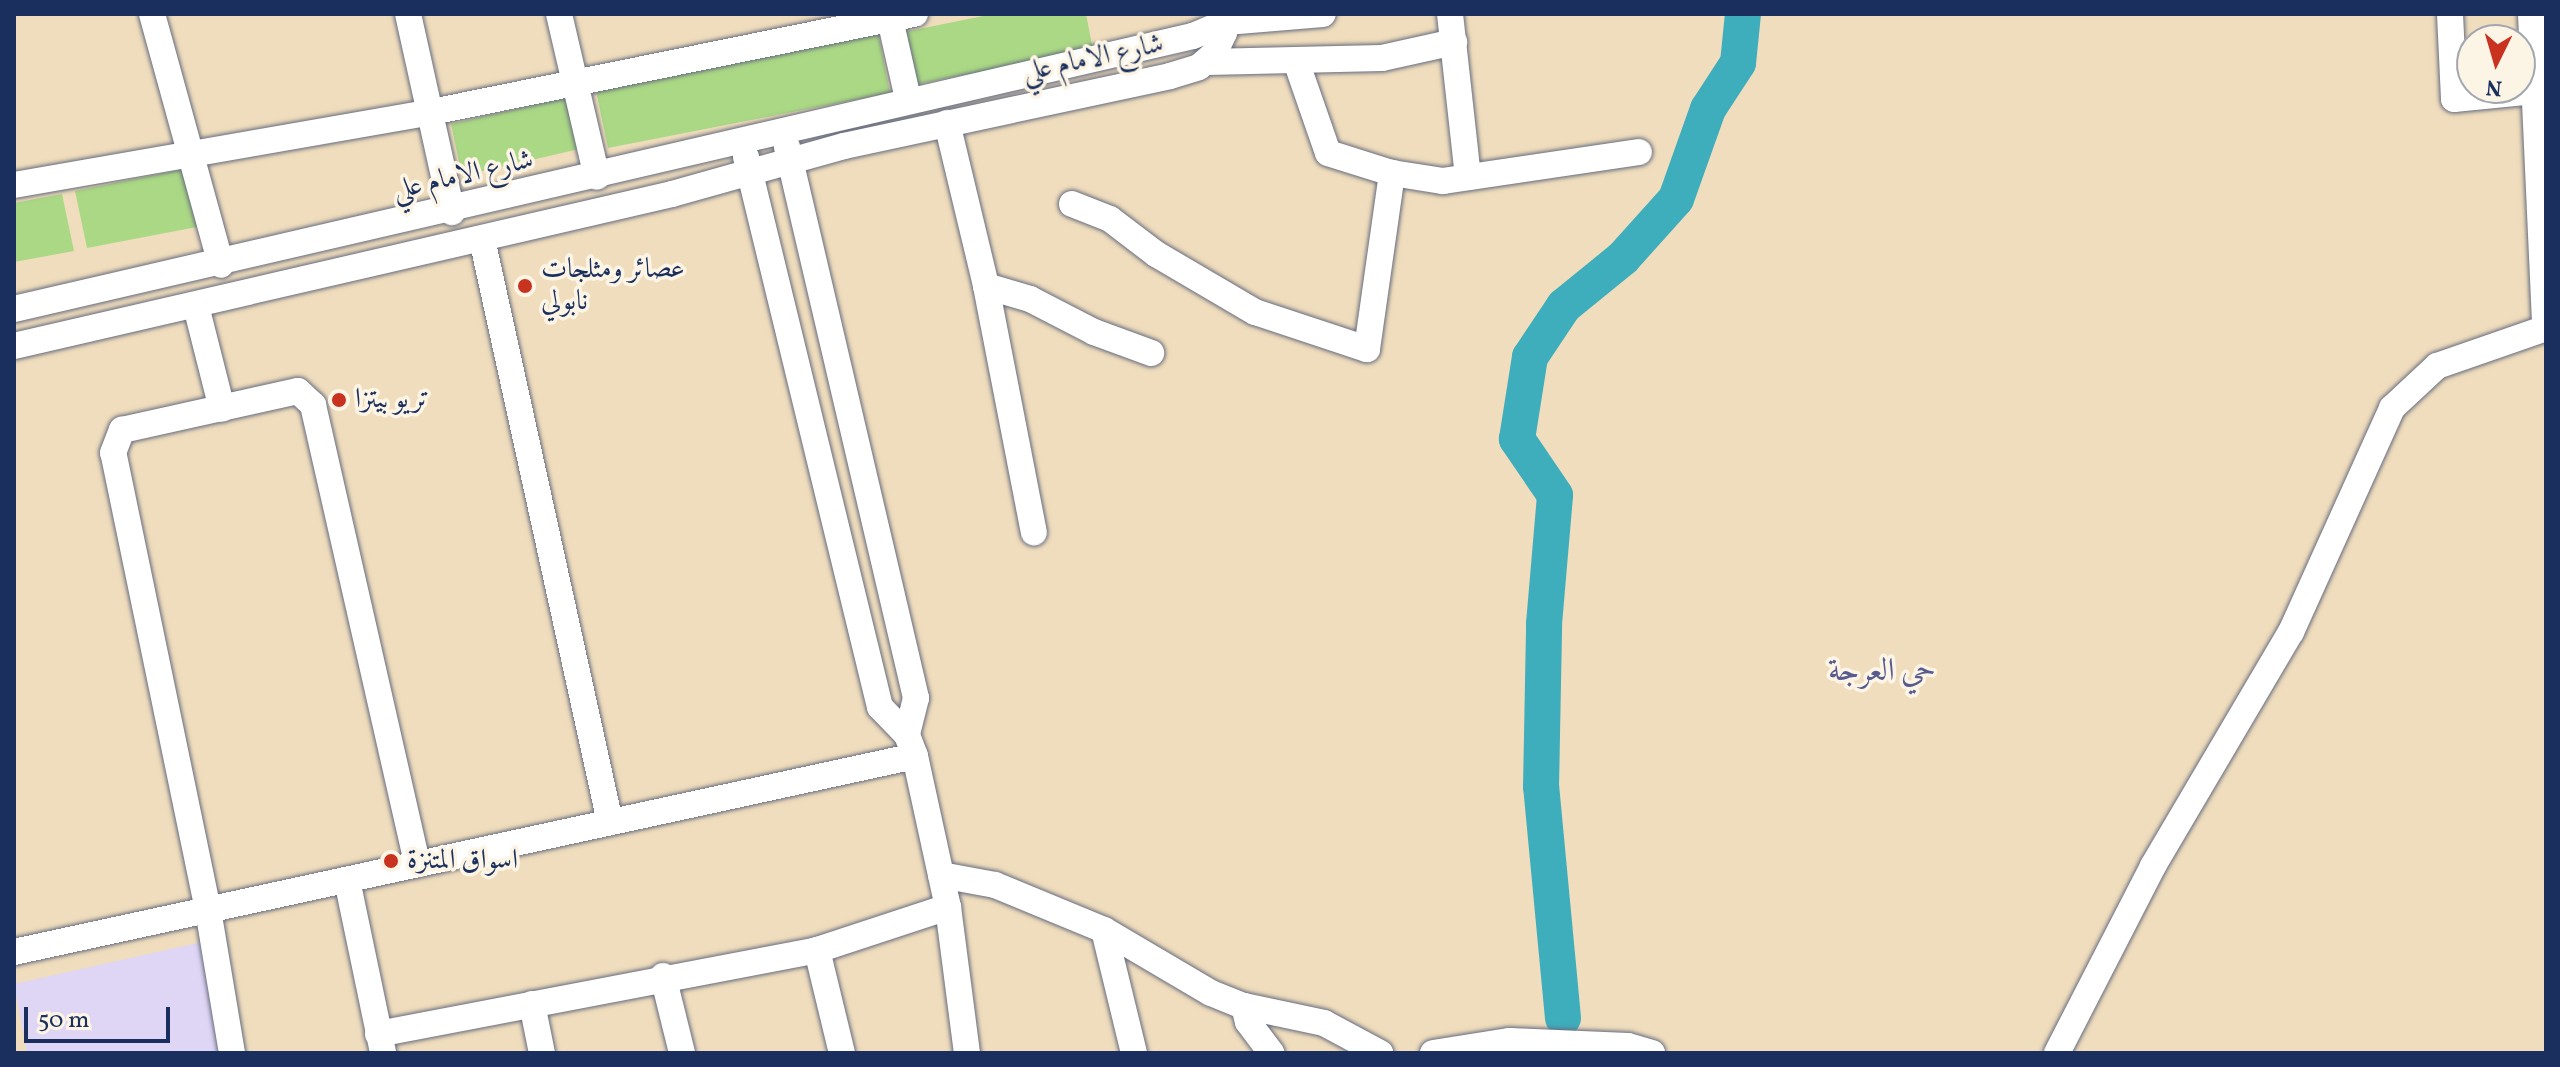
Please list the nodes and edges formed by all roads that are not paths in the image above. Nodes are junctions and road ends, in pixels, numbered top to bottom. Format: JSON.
{"nodes":[{"id":1,"x":152,"y":14,"type":"edge"},
{"id":2,"x":408,"y":14,"type":"edge"},
{"id":3,"x":559,"y":14,"type":"edge"},
{"id":4,"x":1323,"y":14,"type":"edge"},
{"id":5,"x":1450,"y":14,"type":"edge"},
{"id":6,"x":2450,"y":14,"type":"edge"},
{"id":7,"x":902,"y":16,"type":"edge"},
{"id":8,"x":1225,"y":18,"type":"edge"},
{"id":9,"x":1454,"y":42,"type":"junction"},
{"id":10,"x":1296,"y":61,"type":"junction"},
{"id":11,"x":1207,"y":62,"type":"junction"},
{"id":12,"x":574,"y":83,"type":"junction"},
{"id":13,"x":908,"y":99,"type":"junction"},
{"id":14,"x":2456,"y":99,"type":"edge"},
{"id":15,"x":2536,"y":104,"type":"edge"},
{"id":16,"x":427,"y":113,"type":"junction"},
{"id":17,"x":947,"y":123,"type":"junction"},
{"id":18,"x":784,"y":131,"type":"junction"},
{"id":19,"x":743,"y":141,"type":"junction"},
{"id":20,"x":1639,"y":152,"type":"dead end"},
{"id":21,"x":190,"y":153,"type":"junction"},
{"id":22,"x":790,"y":162,"type":"junction"},
{"id":23,"x":1392,"y":173,"type":"junction"},
{"id":24,"x":749,"y":174,"type":"junction"},
{"id":25,"x":597,"y":177,"type":"junction"},
{"id":26,"x":1468,"y":177,"type":"junction"},
{"id":27,"x":14,"y":185,"type":"edge"},
{"id":28,"x":1072,"y":204,"type":"dead end"},
{"id":29,"x":452,"y":212,"type":"junction"},
{"id":30,"x":482,"y":239,"type":"junction"},
{"id":31,"x":221,"y":265,"type":"junction"},
{"id":32,"x":986,"y":286,"type":"junction"},
{"id":33,"x":196,"y":306,"type":"junction"},
{"id":34,"x":14,"y":309,"type":"edge"},
{"id":35,"x":2545,"y":328,"type":"edge"},
{"id":36,"x":14,"y":346,"type":"edge"},
{"id":37,"x":1151,"y":353,"type":"dead end"},
{"id":38,"x":222,"y":409,"type":"junction"},
{"id":39,"x":1034,"y":532,"type":"dead end"},
{"id":40,"x":911,"y":746,"type":"junction"},
{"id":41,"x":610,"y":822,"type":"junction"},
{"id":42,"x":417,"y":864,"type":"junction"},
{"id":43,"x":941,"y":875,"type":"junction"},
{"id":44,"x":347,"y":880,"type":"junction"},
{"id":45,"x":948,"y":907,"type":"junction"},
{"id":46,"x":208,"y":910,"type":"junction"},
{"id":47,"x":1104,"y":930,"type":"junction"},
{"id":48,"x":817,"y":950,"type":"junction"},
{"id":49,"x":14,"y":952,"type":"edge"},
{"id":50,"x":663,"y":976,"type":"junction"},
{"id":51,"x":532,"y":1004,"type":"junction"},
{"id":52,"x":1244,"y":1006,"type":"junction"},
{"id":53,"x":381,"y":1044,"type":"edge"},
{"id":54,"x":232,"y":1053,"type":"edge"},
{"id":55,"x":542,"y":1053,"type":"edge"},
{"id":56,"x":682,"y":1053,"type":"edge"},
{"id":57,"x":842,"y":1053,"type":"edge"},
{"id":58,"x":967,"y":1053,"type":"edge"},
{"id":59,"x":1134,"y":1053,"type":"edge"},
{"id":60,"x":1271,"y":1053,"type":"edge"},
{"id":61,"x":1380,"y":1053,"type":"edge"},
{"id":62,"x":1433,"y":1053,"type":"edge"},
{"id":63,"x":1652,"y":1053,"type":"edge"},
{"id":64,"x":2057,"y":1053,"type":"edge"}],
"edges":[{"from":1,"to":21,"type":"street"},
{"from":2,"to":16,"type":"street"},
{"from":3,"to":12,"type":"street"},
{"from":4,"to":8,"type":"street"},
{"from":5,"to":9,"type":"street"},
{"from":6,"to":14,"type":"street"},
{"from":7,"to":12,"type":"street"},
{"from":7,"to":13,"type":"street"},
{"from":8,"to":11,"type":"street","name":"شارع الامام علي"},
{"from":8,"to":13,"type":"street","name":"شارع الامام علي"},
{"from":9,"to":10,"type":"street"},
{"from":9,"to":26,"type":"street"},
{"from":10,"to":11,"type":"street"},
{"from":10,"to":23,"type":"street"},
{"from":11,"to":17,"type":"street","name":"شارع الامام علي"},
{"from":12,"to":16,"type":"street"},
{"from":12,"to":25,"type":"street"},
{"from":13,"to":18,"type":"street","name":"شارع الامام علي"},
{"from":15,"to":35,"type":"street"},
{"from":16,"to":21,"type":"street"},
{"from":16,"to":29,"type":"street"},
{"from":17,"to":22,"type":"street","name":"شارع الامام علي"},
{"from":17,"to":32,"type":"street"},
{"from":18,"to":19,"type":"street","name":"شارع الامام علي"},
{"from":18,"to":22,"type":"street"},
{"from":19,"to":24,"type":"street"},
{"from":19,"to":25,"type":"street","name":"شارع الامام علي"},
{"from":20,"to":26,"type":"street"},
{"from":21,"to":27,"type":"street"},
{"from":21,"to":31,"type":"street"},
{"from":22,"to":24,"type":"street","name":"شارع الامام علي"},
{"from":22,"to":40,"type":"street"},
{"from":23,"to":26,"type":"street"},
{"from":23,"to":28,"type":"street"},
{"from":24,"to":30,"type":"street","name":"شارع الامام علي"},
{"from":24,"to":40,"type":"street"},
{"from":25,"to":29,"type":"street","name":"شارع الامام علي"},
{"from":29,"to":31,"type":"street","name":"شارع الامام علي"},
{"from":30,"to":33,"type":"street","name":"شارع الامام علي"},
{"from":30,"to":41,"type":"street"},
{"from":31,"to":34,"type":"street","name":"شارع الامام علي"},
{"from":32,"to":37,"type":"street"},
{"from":32,"to":39,"type":"street"},
{"from":33,"to":36,"type":"street","name":"شارع الامام علي"},
{"from":33,"to":38,"type":"street"},
{"from":35,"to":64,"type":"street"},
{"from":38,"to":42,"type":"street"},
{"from":38,"to":46,"type":"street"},
{"from":40,"to":41,"type":"street"},
{"from":40,"to":43,"type":"street"},
{"from":41,"to":42,"type":"street"},
{"from":42,"to":44,"type":"street"},
{"from":43,"to":45,"type":"street"},
{"from":43,"to":47,"type":"street"},
{"from":44,"to":46,"type":"street"},
{"from":44,"to":53,"type":"street"},
{"from":45,"to":48,"type":"street"},
{"from":45,"to":58,"type":"street"},
{"from":46,"to":49,"type":"street"},
{"from":46,"to":54,"type":"street"},
{"from":47,"to":52,"type":"street"},
{"from":47,"to":59,"type":"street"},
{"from":48,"to":50,"type":"street"},
{"from":48,"to":57,"type":"street"},
{"from":50,"to":51,"type":"street"},
{"from":50,"to":56,"type":"street"},
{"from":51,"to":53,"type":"street"},
{"from":51,"to":55,"type":"street"},
{"from":52,"to":60,"type":"street"},
{"from":52,"to":61,"type":"street"},
{"from":62,"to":63,"type":"street"}]}
